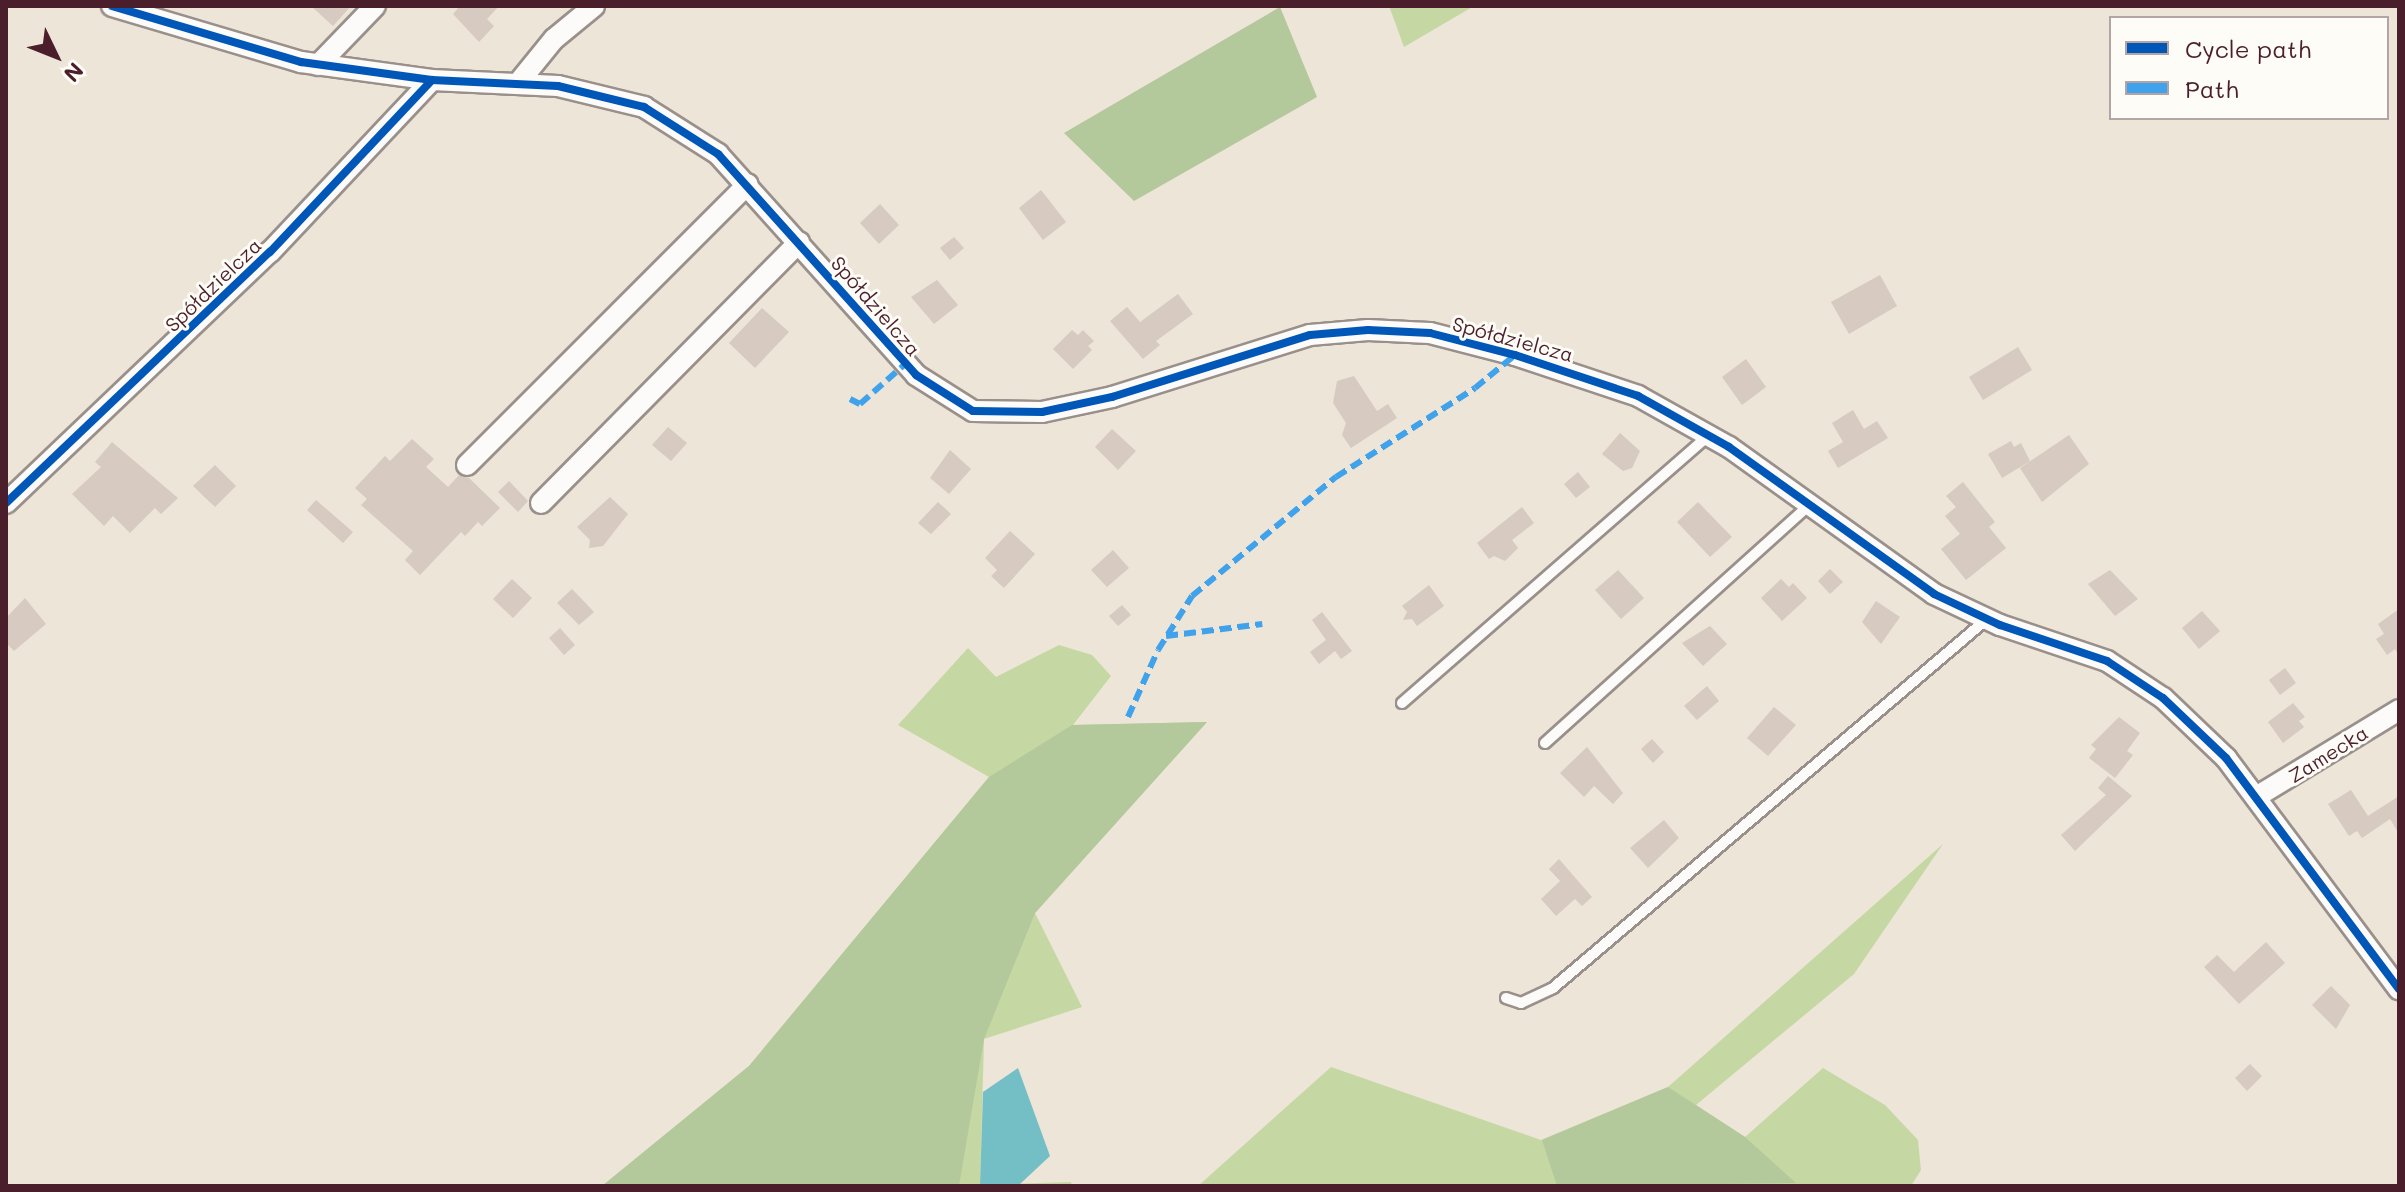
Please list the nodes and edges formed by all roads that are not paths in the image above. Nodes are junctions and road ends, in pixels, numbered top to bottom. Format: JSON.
{"nodes":[{"id":1,"x":112,"y":6,"type":"edge"},
{"id":2,"x":375,"y":6,"type":"edge"},
{"id":3,"x":594,"y":6,"type":"edge"},
{"id":4,"x":318,"y":65,"type":"junction"},
{"id":5,"x":432,"y":80,"type":"junction"},
{"id":6,"x":519,"y":82,"type":"junction"},
{"id":7,"x":748,"y":184,"type":"junction"},
{"id":8,"x":799,"y":242,"type":"junction"},
{"id":9,"x":1709,"y":435,"type":"junction"},
{"id":10,"x":467,"y":465,"type":"dead end"},
{"id":11,"x":6,"y":503,"type":"edge"},
{"id":12,"x":541,"y":503,"type":"dead end"},
{"id":13,"x":1810,"y":504,"type":"junction"},
{"id":14,"x":1987,"y":619,"type":"junction"},
{"id":15,"x":1402,"y":703,"type":"dead end"},
{"id":16,"x":2399,"y":710,"type":"edge"},
{"id":17,"x":1545,"y":743,"type":"dead end"},
{"id":18,"x":2256,"y":797,"type":"junction"},
{"id":19,"x":2399,"y":989,"type":"edge"},
{"id":20,"x":1506,"y":998,"type":"dead end"}],
"edges":[{"from":1,"to":4,"type":"street","name":"Spółdzielcza"},
{"from":2,"to":4,"type":"street"},
{"from":3,"to":6,"type":"street"},
{"from":4,"to":5,"type":"street","name":"Spółdzielcza"},
{"from":5,"to":6,"type":"street","name":"Spółdzielcza"},
{"from":5,"to":11,"type":"street","name":"Spółdzielcza"},
{"from":6,"to":7,"type":"street","name":"Spółdzielcza"},
{"from":7,"to":8,"type":"street","name":"Spółdzielcza"},
{"from":7,"to":10,"type":"street"},
{"from":8,"to":9,"type":"street","name":"Spółdzielcza"},
{"from":8,"to":12,"type":"street"},
{"from":9,"to":13,"type":"street","name":"Spółdzielcza"},
{"from":9,"to":15,"type":"lane"},
{"from":13,"to":14,"type":"street","name":"Spółdzielcza"},
{"from":13,"to":17,"type":"lane"},
{"from":14,"to":18,"type":"street","name":"Spółdzielcza"},
{"from":14,"to":20,"type":"lane"},
{"from":16,"to":18,"type":"street","name":"Zamecka"},
{"from":18,"to":19,"type":"street","name":"Spółdzielcza"}]}
